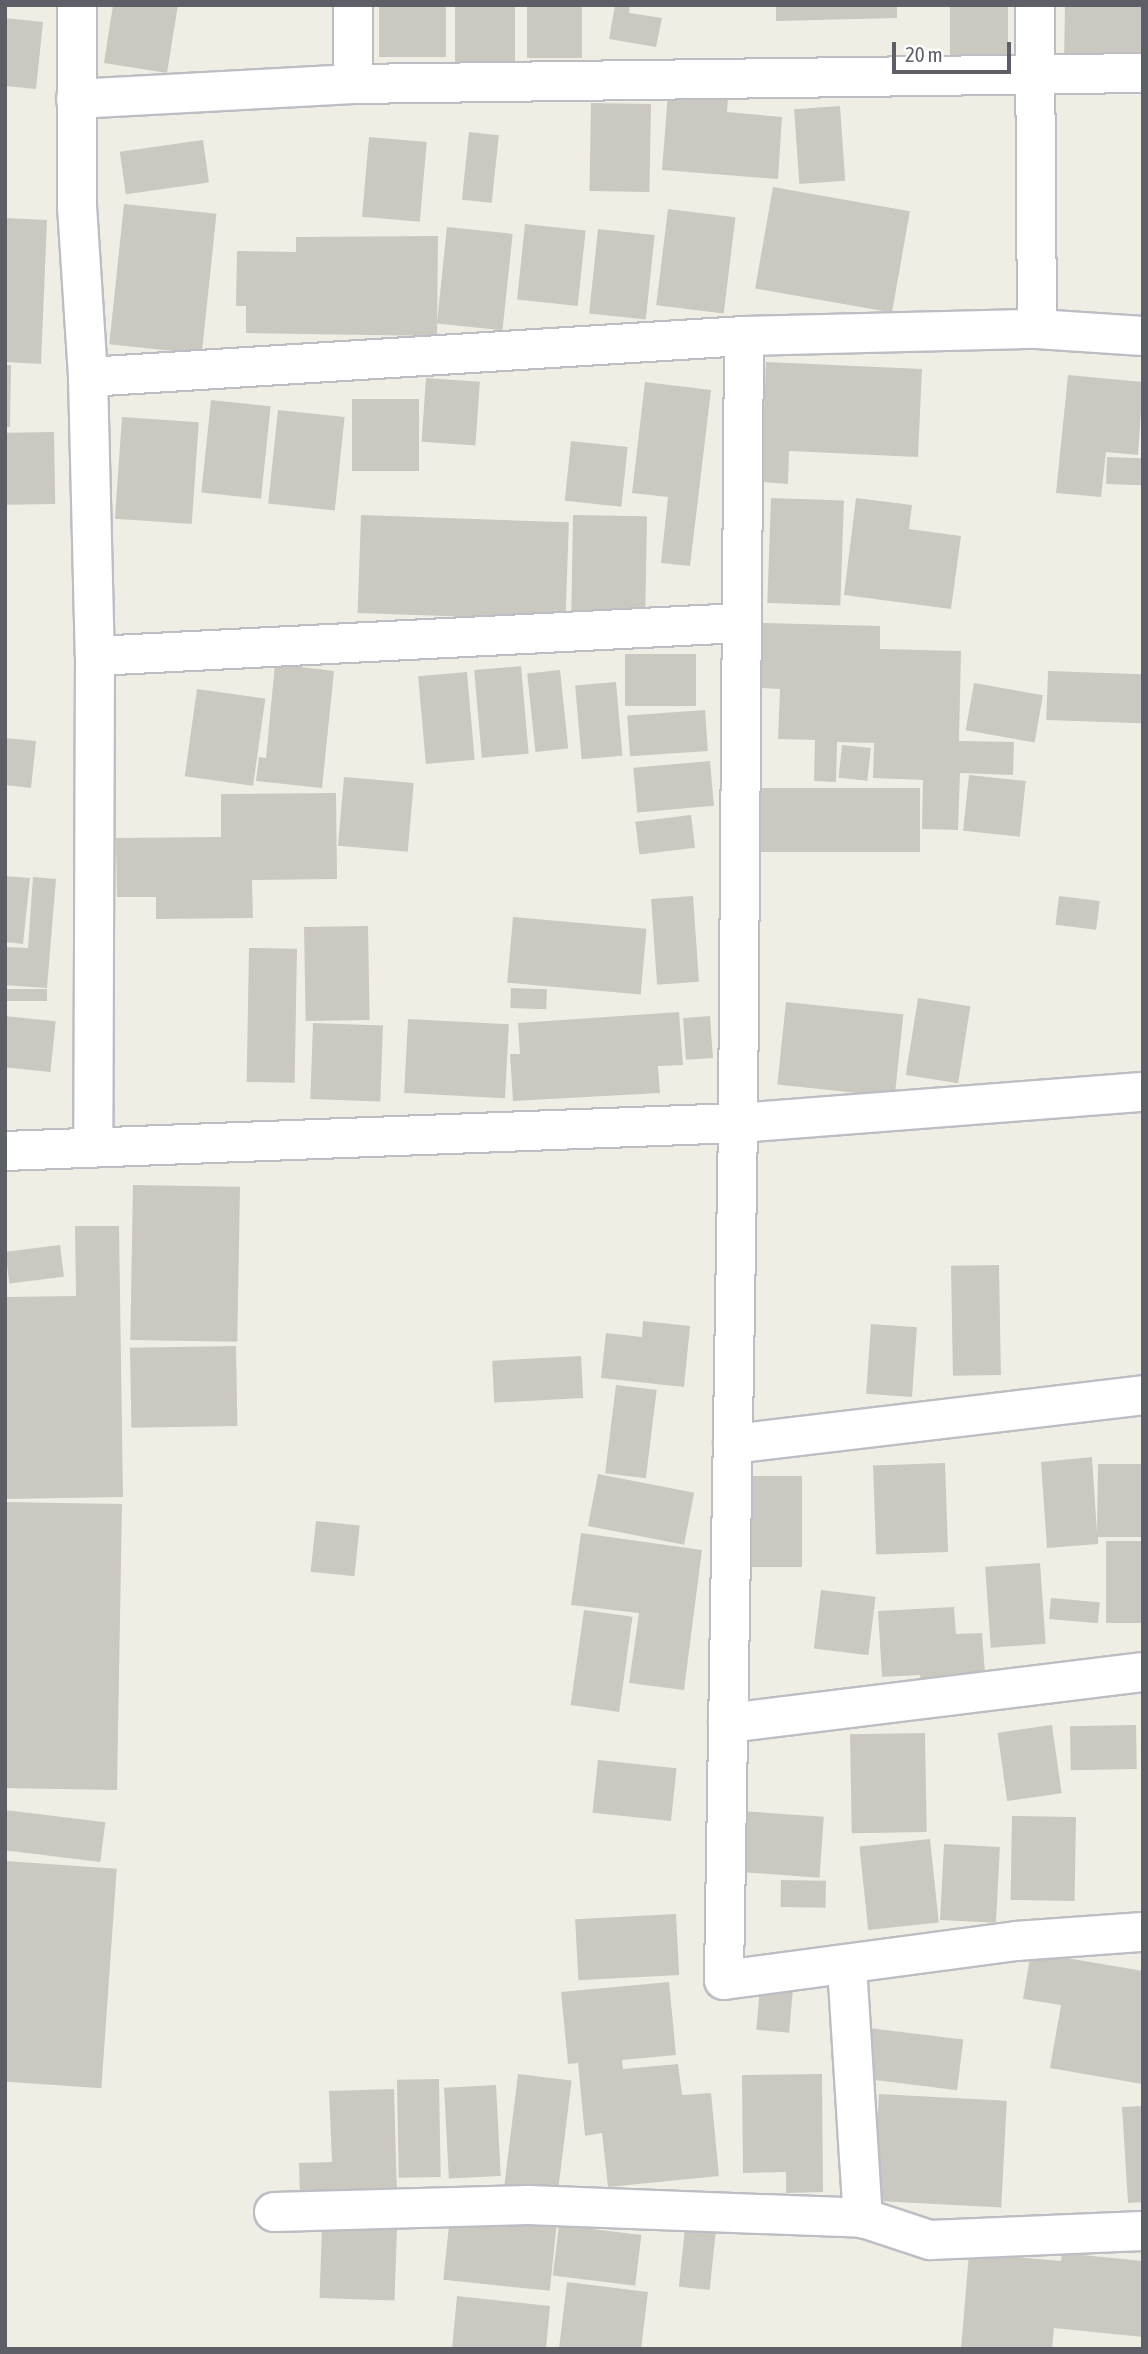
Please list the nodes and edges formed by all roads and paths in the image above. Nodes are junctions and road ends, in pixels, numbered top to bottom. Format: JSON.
{"nodes":[{"id":1,"x":76,"y":5,"type":"edge"},
{"id":2,"x":353,"y":5,"type":"edge"},
{"id":3,"x":1035,"y":5,"type":"edge"},
{"id":4,"x":1143,"y":73,"type":"edge"},
{"id":5,"x":1034,"y":76,"type":"junction"},
{"id":6,"x":353,"y":84,"type":"junction"},
{"id":7,"x":76,"y":99,"type":"junction"},
{"id":8,"x":1037,"y":329,"type":"junction"},
{"id":9,"x":744,"y":336,"type":"junction"},
{"id":10,"x":1143,"y":336,"type":"edge"},
{"id":11,"x":88,"y":377,"type":"junction"},
{"id":12,"x":740,"y":623,"type":"junction"},
{"id":13,"x":95,"y":656,"type":"junction"},
{"id":14,"x":1143,"y":1092,"type":"edge"},
{"id":15,"x":738,"y":1123,"type":"junction"},
{"id":16,"x":93,"y":1147,"type":"junction"},
{"id":17,"x":5,"y":1151,"type":"edge"},
{"id":18,"x":1143,"y":1395,"type":"edge"},
{"id":19,"x":733,"y":1444,"type":"junction"},
{"id":20,"x":1143,"y":1672,"type":"edge"},
{"id":21,"x":728,"y":1723,"type":"junction"},
{"id":22,"x":1143,"y":1932,"type":"edge"},
{"id":23,"x":847,"y":1966,"type":"junction"},
{"id":24,"x":274,"y":2212,"type":"dead end"},
{"id":25,"x":863,"y":2218,"type":"junction"},
{"id":26,"x":1143,"y":2231,"type":"edge"}],
"edges":[{"from":1,"to":7,"type":"street"},
{"from":2,"to":6,"type":"street"},
{"from":3,"to":5,"type":"street"},
{"from":4,"to":5,"type":"street"},
{"from":5,"to":6,"type":"street"},
{"from":5,"to":8,"type":"street"},
{"from":6,"to":7,"type":"street"},
{"from":7,"to":11,"type":"street"},
{"from":8,"to":9,"type":"street"},
{"from":8,"to":10,"type":"street"},
{"from":9,"to":11,"type":"street"},
{"from":9,"to":12,"type":"street"},
{"from":11,"to":13,"type":"street"},
{"from":12,"to":13,"type":"street"},
{"from":12,"to":15,"type":"street"},
{"from":13,"to":16,"type":"street"},
{"from":14,"to":15,"type":"street"},
{"from":15,"to":16,"type":"street"},
{"from":15,"to":19,"type":"street"},
{"from":16,"to":17,"type":"street"},
{"from":18,"to":19,"type":"street"},
{"from":19,"to":21,"type":"street"},
{"from":20,"to":21,"type":"street"},
{"from":21,"to":23,"type":"street"},
{"from":22,"to":23,"type":"street"},
{"from":23,"to":25,"type":"street"},
{"from":24,"to":25,"type":"street"},
{"from":25,"to":26,"type":"street"}]}
